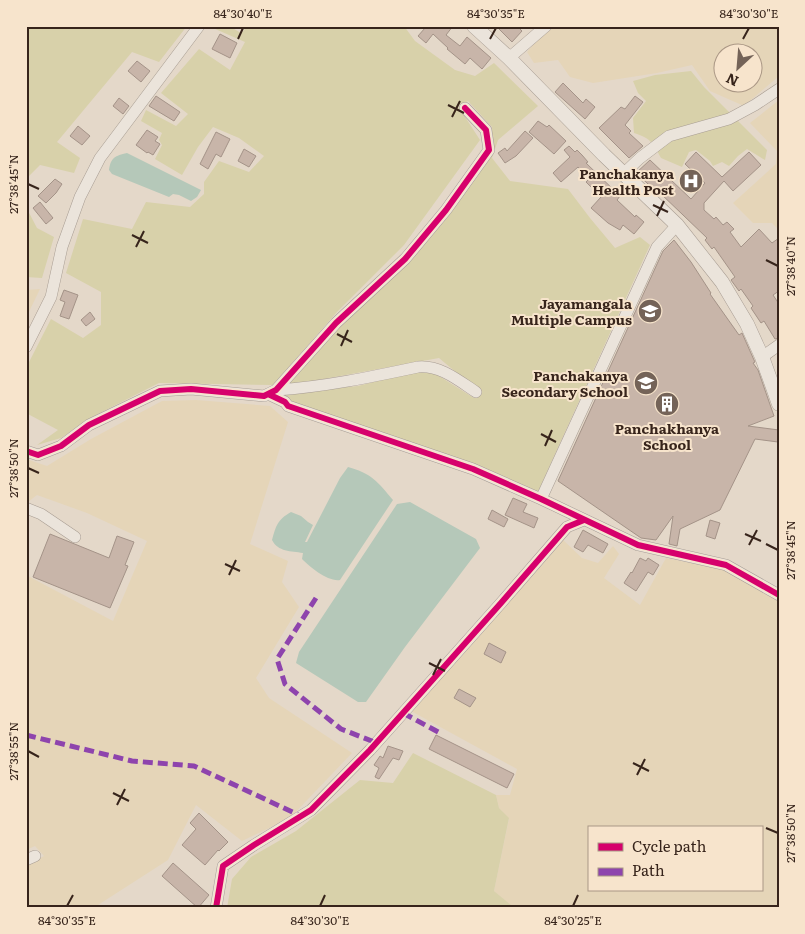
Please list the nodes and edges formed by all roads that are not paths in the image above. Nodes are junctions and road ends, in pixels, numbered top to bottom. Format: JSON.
{"nodes":[{"id":1,"x":199,"y":26,"type":"edge"},
{"id":2,"x":474,"y":26,"type":"edge"},
{"id":3,"x":546,"y":26,"type":"edge"},
{"id":4,"x":509,"y":58,"type":"junction"},
{"id":5,"x":779,"y":89,"type":"edge"},
{"id":6,"x":465,"y":108,"type":"dead end"},
{"id":7,"x":623,"y":174,"type":"junction"},
{"id":8,"x":677,"y":225,"type":"junction"},
{"id":9,"x":779,"y":345,"type":"edge"},
{"id":10,"x":26,"y":347,"type":"edge"},
{"id":11,"x":762,"y":357,"type":"junction"},
{"id":12,"x":272,"y":392,"type":"junction"},
{"id":13,"x":476,"y":392,"type":"dead end"},
{"id":14,"x":779,"y":404,"type":"edge"},
{"id":15,"x":26,"y":451,"type":"edge"},
{"id":16,"x":541,"y":499,"type":"junction"},
{"id":17,"x":26,"y":508,"type":"edge"},
{"id":18,"x":584,"y":520,"type":"junction"},
{"id":19,"x":75,"y":536,"type":"dead end"},
{"id":20,"x":779,"y":595,"type":"edge"},
{"id":21,"x":216,"y":908,"type":"edge"}],
"edges":[{"from":1,"to":10,"type":"street"},
{"from":2,"to":4,"type":"street"},
{"from":3,"to":4,"type":"street"},
{"from":4,"to":7,"type":"street"},
{"from":5,"to":7,"type":"street"},
{"from":6,"to":12,"type":"street"},
{"from":7,"to":8,"type":"street"},
{"from":8,"to":11,"type":"street"},
{"from":8,"to":16,"type":"street"},
{"from":9,"to":11,"type":"street"},
{"from":11,"to":14,"type":"street"},
{"from":12,"to":13,"type":"street"},
{"from":12,"to":15,"type":"street"},
{"from":12,"to":16,"type":"street"},
{"from":16,"to":18,"type":"street"},
{"from":17,"to":19,"type":"street"},
{"from":18,"to":20,"type":"street"},
{"from":18,"to":21,"type":"street"}]}
